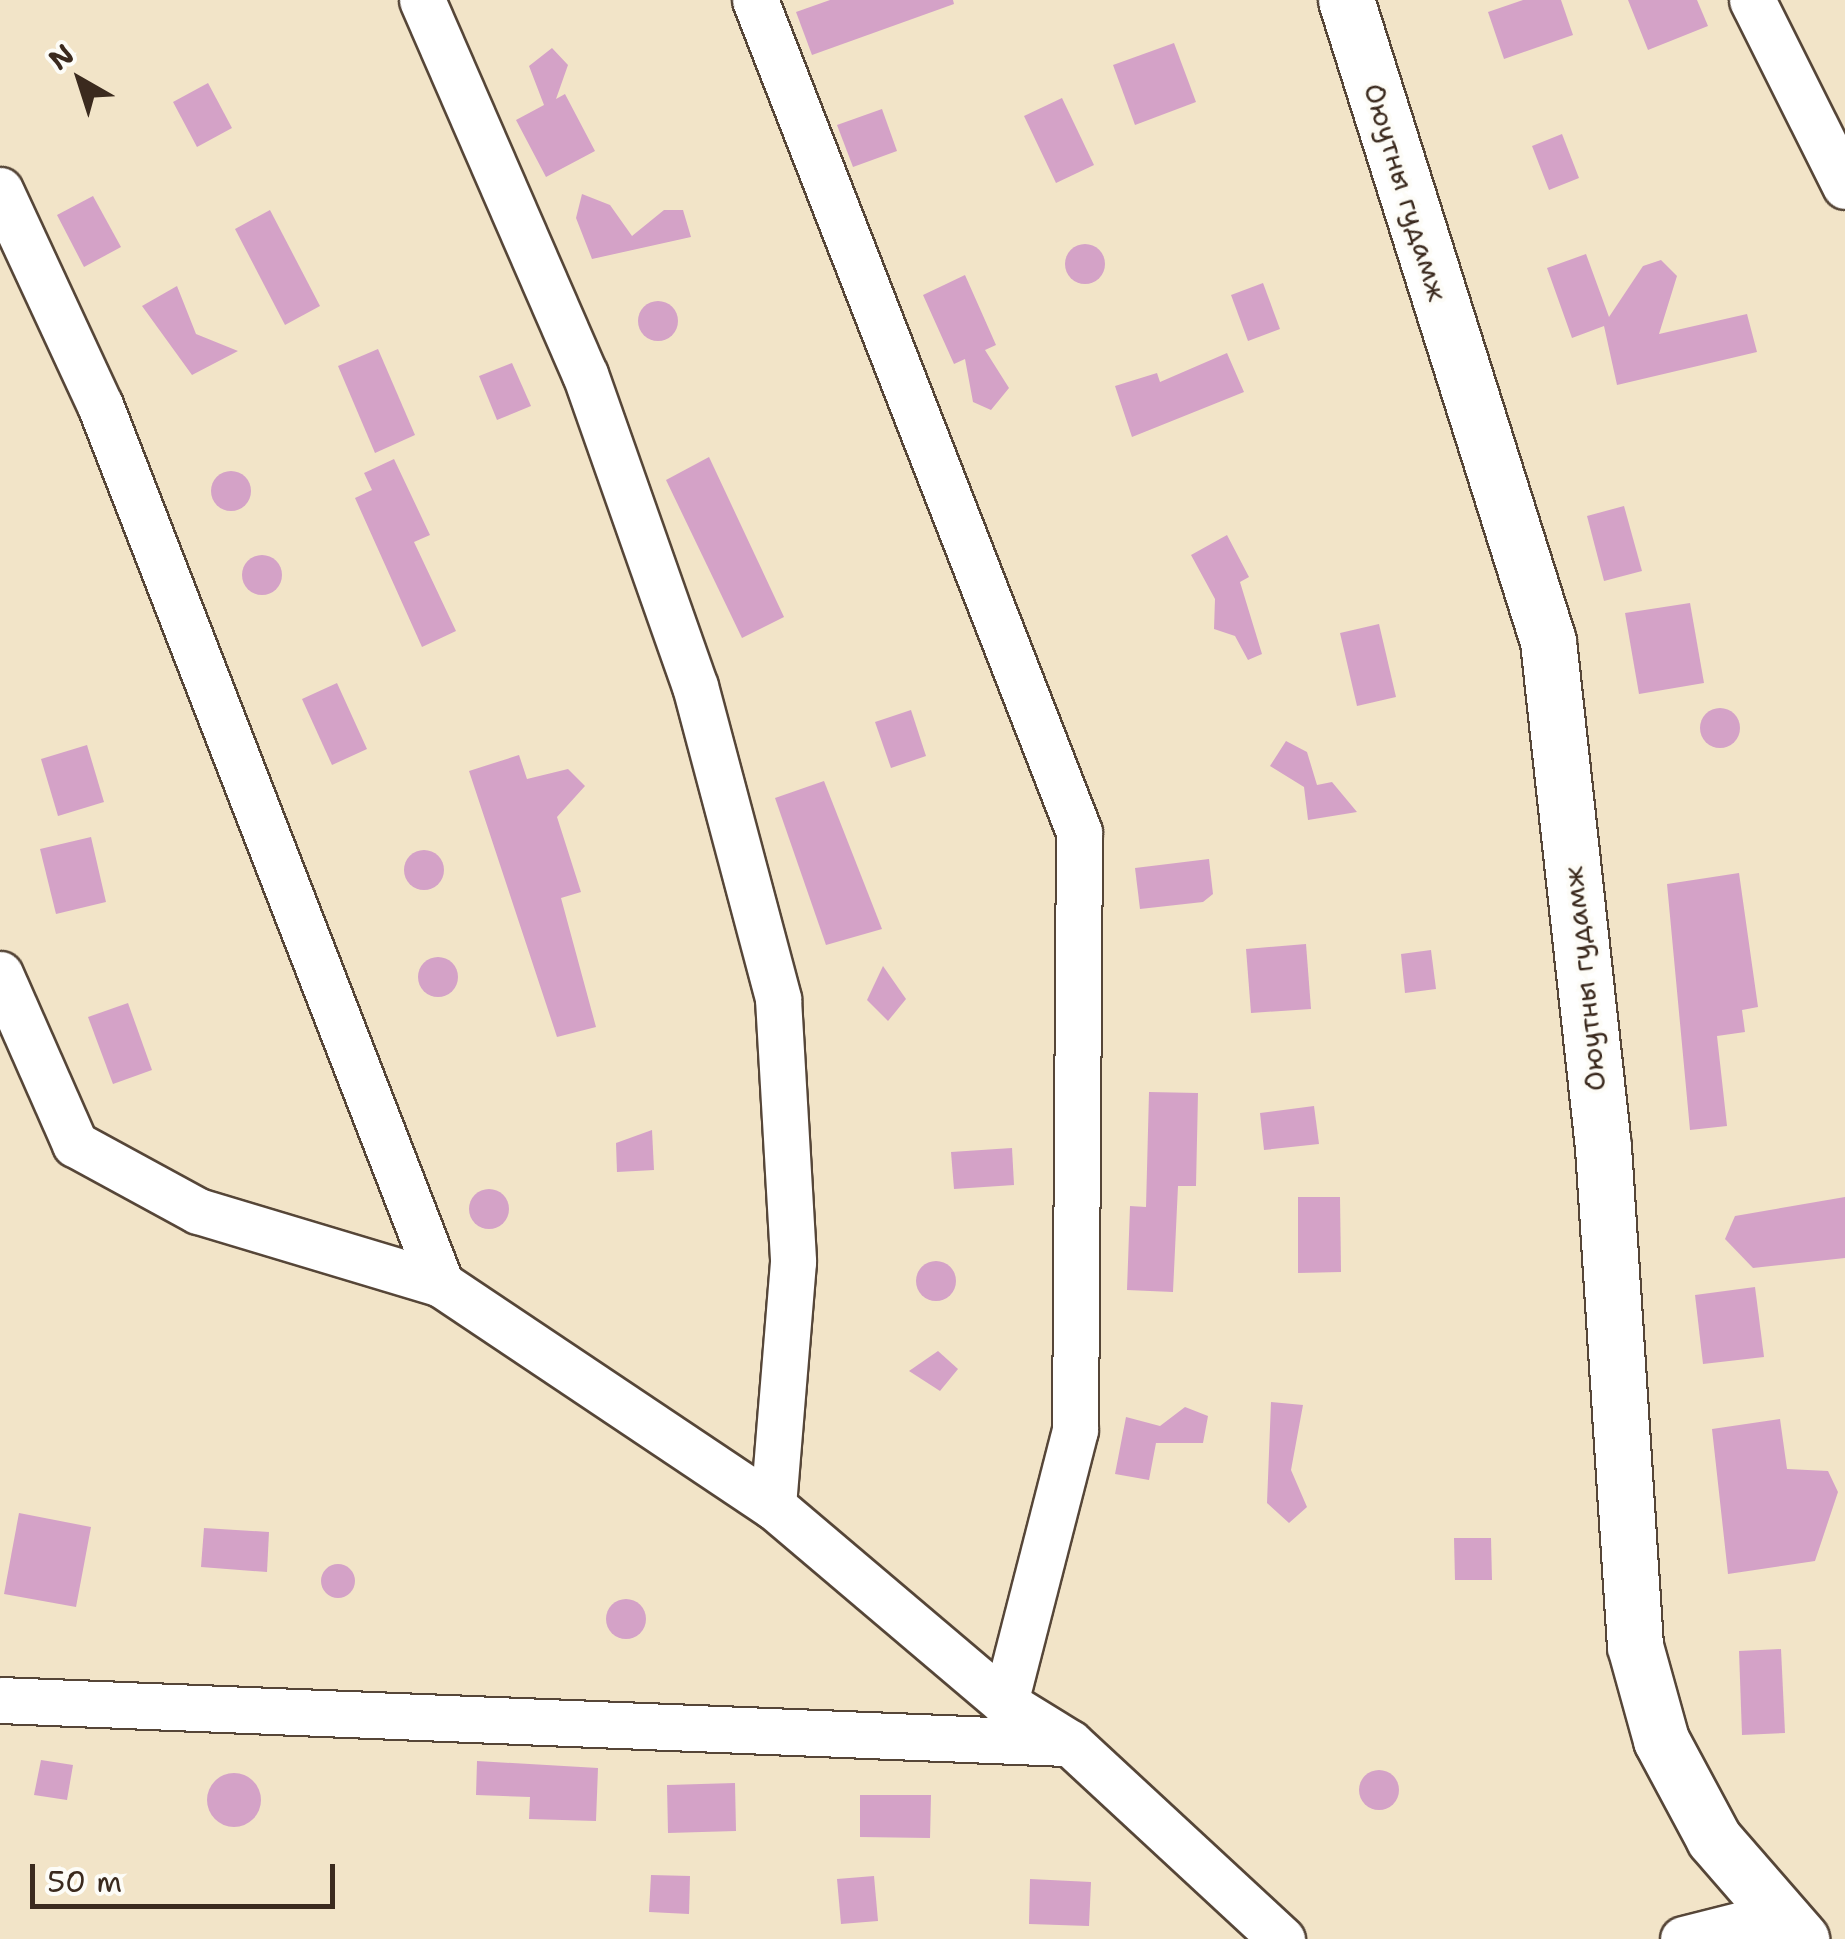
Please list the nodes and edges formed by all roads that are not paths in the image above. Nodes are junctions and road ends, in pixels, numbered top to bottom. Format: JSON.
{"nodes":[{"id":1,"x":422,"y":0,"type":"edge"},
{"id":2,"x":756,"y":0,"type":"edge"},
{"id":3,"x":1346,"y":0,"type":"edge"},
{"id":4,"x":1752,"y":0,"type":"edge"},
{"id":5,"x":1845,"y":186,"type":"edge"},
{"id":6,"x":0,"y":190,"type":"edge"},
{"id":7,"x":0,"y":974,"type":"edge"},
{"id":8,"x":442,"y":1284,"type":"junction"},
{"id":9,"x":773,"y":1506,"type":"junction"},
{"id":10,"x":0,"y":1700,"type":"edge"},
{"id":11,"x":1004,"y":1703,"type":"junction"},
{"id":12,"x":1070,"y":1743,"type":"junction"},
{"id":13,"x":1790,"y":1927,"type":"edge"},
{"id":14,"x":1282,"y":1939,"type":"edge"},
{"id":15,"x":1683,"y":1939,"type":"edge"}],
"edges":[{"from":1,"to":9,"type":"street"},
{"from":2,"to":11,"type":"street"},
{"from":3,"to":13,"type":"street","name":"Оюутны гудамж"},
{"from":4,"to":5,"type":"street"},
{"from":6,"to":8,"type":"street"},
{"from":7,"to":8,"type":"street"},
{"from":8,"to":9,"type":"street"},
{"from":9,"to":11,"type":"street"},
{"from":10,"to":12,"type":"street"},
{"from":11,"to":12,"type":"street"},
{"from":12,"to":14,"type":"street"},
{"from":13,"to":15,"type":"street"}]}
